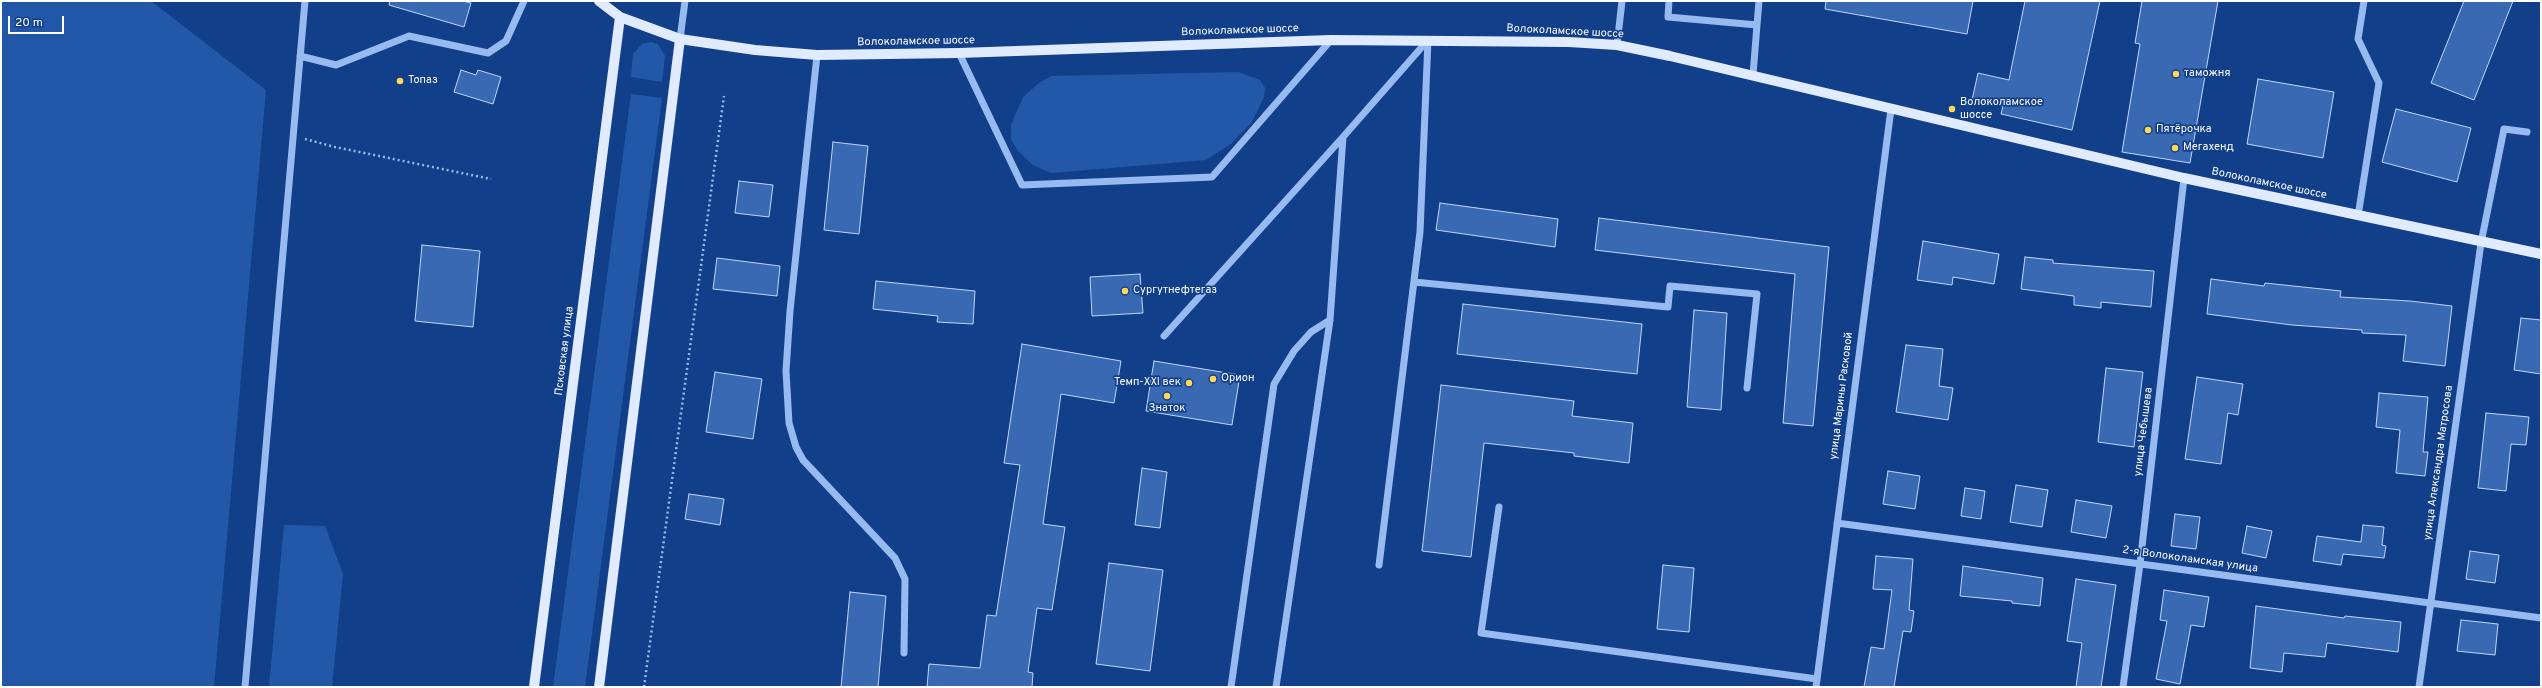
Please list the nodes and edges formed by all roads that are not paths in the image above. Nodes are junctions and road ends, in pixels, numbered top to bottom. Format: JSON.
{"nodes":[{"id":1,"x":305,"y":1,"type":"edge"},
{"id":2,"x":524,"y":1,"type":"edge"},
{"id":3,"x":599,"y":1,"type":"edge"},
{"id":4,"x":685,"y":1,"type":"edge"},
{"id":5,"x":1622,"y":1,"type":"edge"},
{"id":6,"x":1669,"y":1,"type":"edge"},
{"id":7,"x":1759,"y":1,"type":"edge"},
{"id":8,"x":2364,"y":1,"type":"edge"},
{"id":9,"x":620,"y":17,"type":"junction"},
{"id":10,"x":1757,"y":25,"type":"junction"},
{"id":11,"x":680,"y":39,"type":"junction"},
{"id":12,"x":1331,"y":40,"type":"junction"},
{"id":13,"x":1428,"y":40,"type":"junction"},
{"id":14,"x":1617,"y":45,"type":"junction"},
{"id":15,"x":959,"y":54,"type":"junction"},
{"id":16,"x":817,"y":55,"type":"junction"},
{"id":17,"x":300,"y":56,"type":"junction"},
{"id":18,"x":1753,"y":75,"type":"junction"},
{"id":19,"x":1891,"y":109,"type":"junction"},
{"id":20,"x":2527,"y":132,"type":"dead end"},
{"id":21,"x":1343,"y":136,"type":"junction"},
{"id":22,"x":2184,"y":178,"type":"junction"},
{"id":23,"x":2358,"y":216,"type":"junction"},
{"id":24,"x":2481,"y":243,"type":"junction"},
{"id":25,"x":2541,"y":254,"type":"edge"},
{"id":26,"x":1414,"y":282,"type":"junction"},
{"id":27,"x":1330,"y":320,"type":"junction"},
{"id":28,"x":1164,"y":336,"type":"dead end"},
{"id":29,"x":1747,"y":388,"type":"dead end"},
{"id":30,"x":1499,"y":507,"type":"dead end"},
{"id":31,"x":1837,"y":523,"type":"junction"},
{"id":32,"x":2140,"y":564,"type":"junction"},
{"id":33,"x":1379,"y":565,"type":"dead end"},
{"id":34,"x":2430,"y":604,"type":"junction"},
{"id":35,"x":2541,"y":618,"type":"edge"},
{"id":36,"x":904,"y":653,"type":"dead end"},
{"id":37,"x":1816,"y":683,"type":"edge"},
{"id":38,"x":245,"y":687,"type":"edge"},
{"id":39,"x":534,"y":687,"type":"edge"},
{"id":40,"x":599,"y":687,"type":"edge"},
{"id":41,"x":1231,"y":687,"type":"edge"},
{"id":42,"x":1276,"y":687,"type":"edge"},
{"id":43,"x":2123,"y":687,"type":"edge"},
{"id":44,"x":2419,"y":687,"type":"edge"}],
"edges":[{"from":1,"to":17,"type":"street"},
{"from":2,"to":17,"type":"street"},
{"from":3,"to":9,"type":"main road","name":"Волоколамское шоссе"},
{"from":4,"to":11,"type":"street"},
{"from":5,"to":14,"type":"street"},
{"from":6,"to":10,"type":"street"},
{"from":7,"to":10,"type":"street"},
{"from":8,"to":23,"type":"street"},
{"from":9,"to":11,"type":"main road","name":"Волоколамское шоссе"},
{"from":9,"to":39,"type":"main road","name":"Псковская улица"},
{"from":10,"to":18,"type":"street"},
{"from":11,"to":16,"type":"main road","name":"Волоколамское шоссе"},
{"from":11,"to":40,"type":"main road"},
{"from":12,"to":13,"type":"main road","name":"Волоколамское шоссе"},
{"from":12,"to":15,"type":"main road","name":"Волоколамское шоссе"},
{"from":12,"to":15,"type":"street"},
{"from":13,"to":14,"type":"main road","name":"Волоколамское шоссе"},
{"from":13,"to":21,"type":"street"},
{"from":13,"to":26,"type":"street"},
{"from":14,"to":18,"type":"main road","name":"Волоколамское шоссе"},
{"from":15,"to":16,"type":"main road","name":"Волоколамское шоссе"},
{"from":16,"to":36,"type":"street"},
{"from":17,"to":38,"type":"street"},
{"from":18,"to":19,"type":"main road","name":"Волоколамское шоссе"},
{"from":19,"to":22,"type":"main road","name":"Волоколамское шоссе"},
{"from":19,"to":31,"type":"street","name":"улица Марины Расковой"},
{"from":20,"to":24,"type":"street","name":"улица Александра Матросова"},
{"from":21,"to":27,"type":"street"},
{"from":21,"to":28,"type":"street"},
{"from":22,"to":23,"type":"main road","name":"Волоколамское шоссе"},
{"from":22,"to":32,"type":"street","name":"улица Чебышева"},
{"from":23,"to":24,"type":"main road","name":"Волоколамское шоссе"},
{"from":24,"to":25,"type":"main road","name":"Волоколамское шоссе"},
{"from":24,"to":34,"type":"street","name":"улица Александра Матросова"},
{"from":26,"to":29,"type":"street"},
{"from":26,"to":33,"type":"street"},
{"from":27,"to":41,"type":"street"},
{"from":27,"to":42,"type":"street"},
{"from":30,"to":37,"type":"street"},
{"from":31,"to":32,"type":"street","name":"2-я Волоколамская улица"},
{"from":31,"to":37,"type":"street","name":"улица Марины Расковой"},
{"from":32,"to":34,"type":"street","name":"2-я Волоколамская улица"},
{"from":32,"to":43,"type":"street","name":"улица Чебышева"},
{"from":34,"to":35,"type":"street","name":"2-я Волоколамская улица"},
{"from":34,"to":44,"type":"street","name":"улица Александра Матросова"}]}
